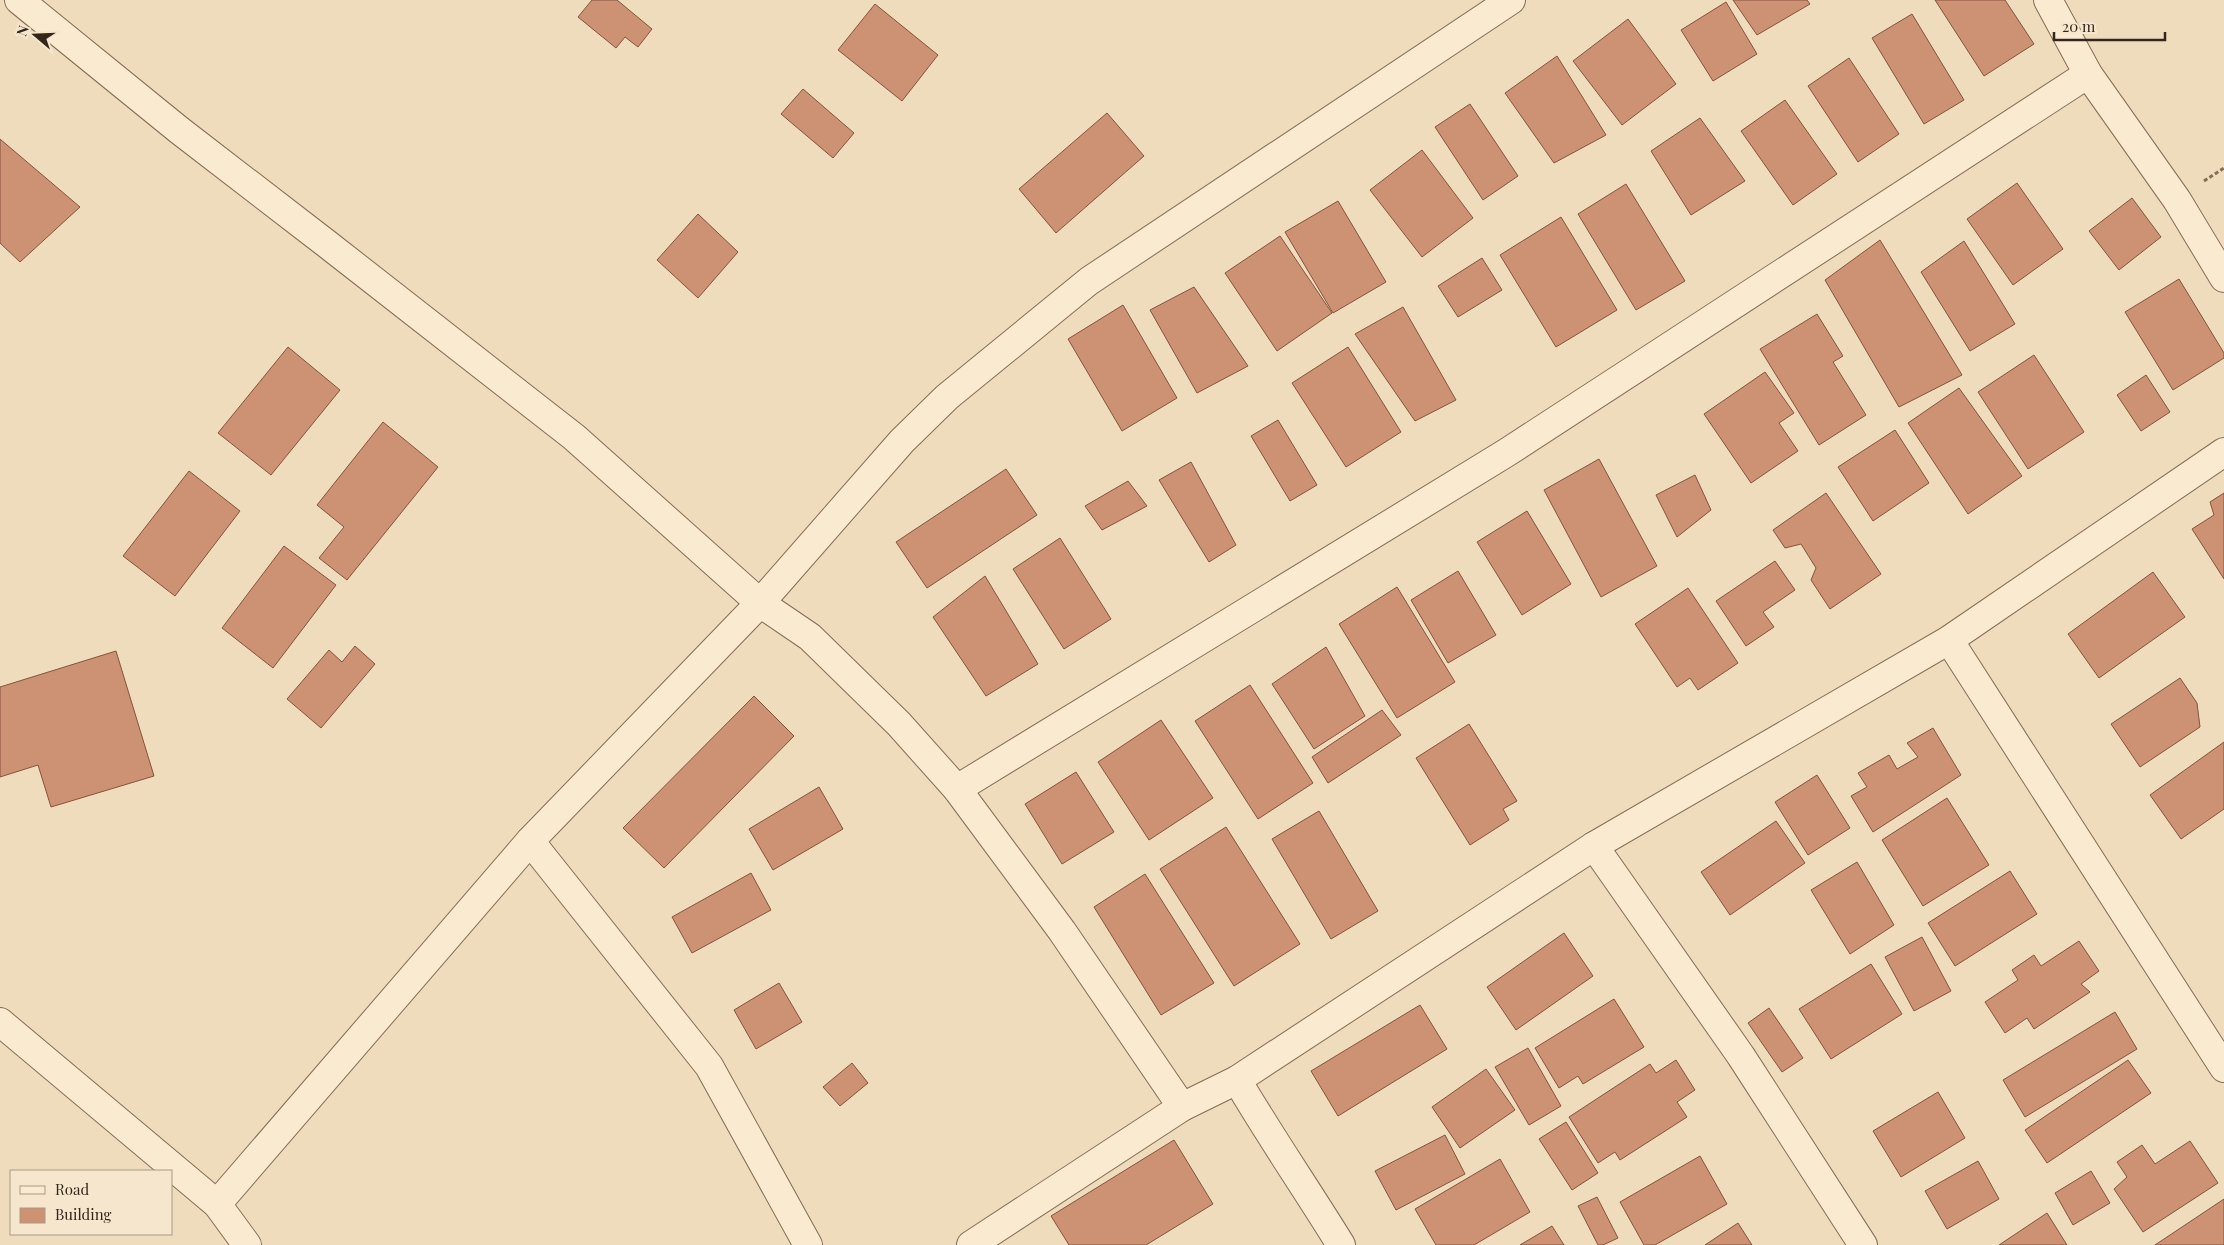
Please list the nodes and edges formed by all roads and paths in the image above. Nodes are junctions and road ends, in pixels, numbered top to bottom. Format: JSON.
{"nodes":[{"id":1,"x":19,"y":0,"type":"edge"},
{"id":2,"x":1511,"y":0,"type":"edge"},
{"id":3,"x":2048,"y":0,"type":"edge"},
{"id":4,"x":2088,"y":74,"type":"junction"},
{"id":5,"x":2224,"y":278,"type":"edge"},
{"id":6,"x":2224,"y":452,"type":"edge"},
{"id":7,"x":760,"y":603,"type":"junction"},
{"id":8,"x":1949,"y":640,"type":"junction"},
{"id":9,"x":958,"y":789,"type":"junction"},
{"id":10,"x":530,"y":841,"type":"junction"},
{"id":11,"x":1594,"y":846,"type":"junction"},
{"id":12,"x":0,"y":1022,"type":"edge"},
{"id":13,"x":2224,"y":1068,"type":"edge"},
{"id":14,"x":1237,"y":1080,"type":"junction"},
{"id":15,"x":1182,"y":1107,"type":"junction"},
{"id":16,"x":217,"y":1204,"type":"junction"},
{"id":17,"x":247,"y":1245,"type":"edge"},
{"id":18,"x":808,"y":1245,"type":"edge"},
{"id":19,"x":971,"y":1245,"type":"edge"},
{"id":20,"x":1341,"y":1245,"type":"edge"},
{"id":21,"x":1863,"y":1245,"type":"edge"}],
"edges":[{"from":1,"to":7,"type":"street"},
{"from":2,"to":7,"type":"street"},
{"from":3,"to":4,"type":"street"},
{"from":4,"to":5,"type":"street"},
{"from":4,"to":9,"type":"street"},
{"from":6,"to":8,"type":"street"},
{"from":7,"to":9,"type":"street"},
{"from":7,"to":10,"type":"street"},
{"from":8,"to":11,"type":"street"},
{"from":8,"to":13,"type":"street"},
{"from":9,"to":15,"type":"street"},
{"from":10,"to":16,"type":"street"},
{"from":10,"to":18,"type":"street"},
{"from":11,"to":14,"type":"street"},
{"from":11,"to":21,"type":"street"},
{"from":12,"to":16,"type":"street"},
{"from":14,"to":15,"type":"street"},
{"from":14,"to":20,"type":"street"},
{"from":15,"to":19,"type":"street"},
{"from":16,"to":17,"type":"street"}]}
